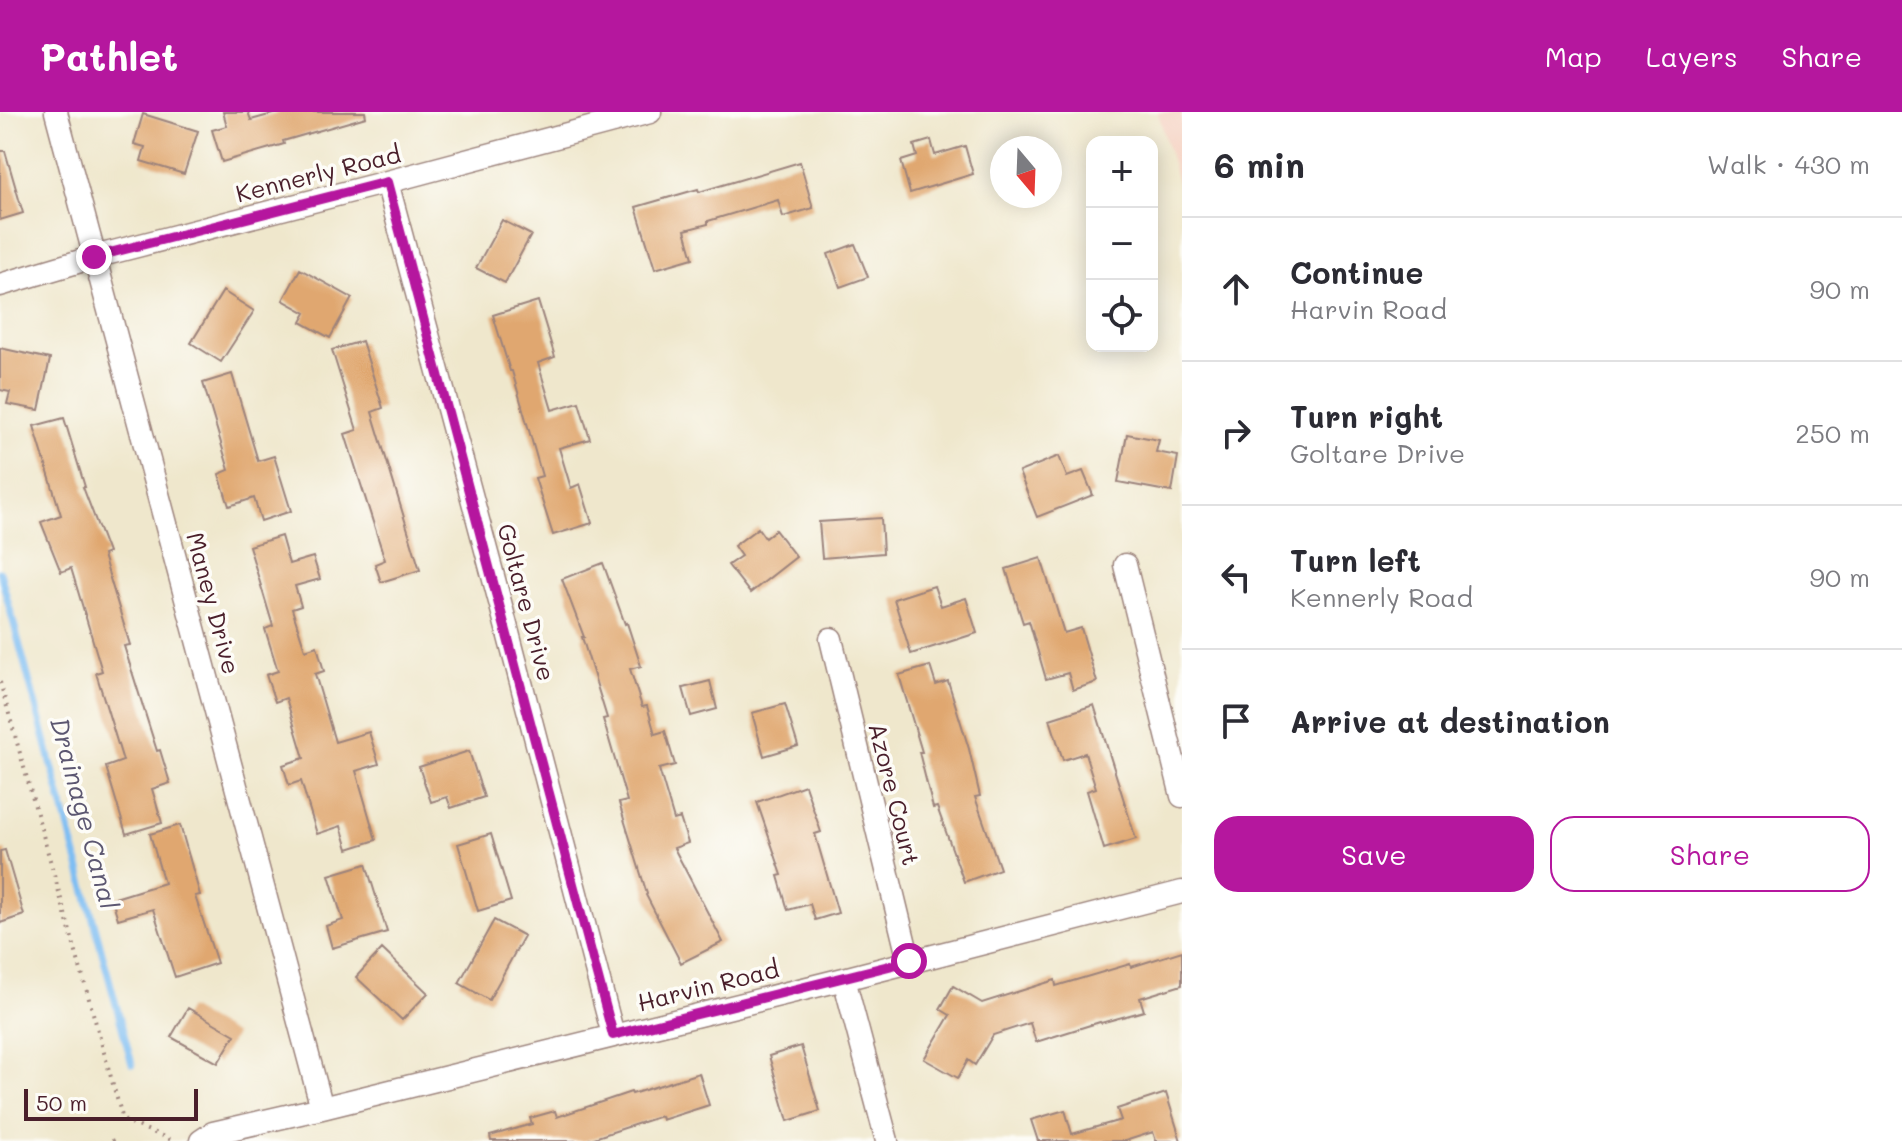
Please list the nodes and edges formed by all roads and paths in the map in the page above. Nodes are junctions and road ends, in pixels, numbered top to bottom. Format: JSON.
{"nodes":[{"id":1,"x":56,"y":112,"type":"edge"},
{"id":2,"x":650,"y":112,"type":"edge"},
{"id":3,"x":387,"y":182,"type":"junction"},
{"id":4,"x":94,"y":257,"type":"junction"},
{"id":5,"x":0,"y":285,"type":"edge"},
{"id":6,"x":1125,"y":565,"type":"dead end"},
{"id":7,"x":831,"y":639,"type":"dead end"},
{"id":8,"x":0,"y":682,"type":"edge"},
{"id":9,"x":1182,"y":796,"type":"edge"},
{"id":10,"x":1182,"y":892,"type":"edge"},
{"id":11,"x":909,"y":961,"type":"junction"},
{"id":12,"x":844,"y":979,"type":"junction"},
{"id":13,"x":613,"y":1035,"type":"junction"},
{"id":14,"x":322,"y":1108,"type":"junction"},
{"id":15,"x":174,"y":1141,"type":"edge"},
{"id":16,"x":201,"y":1141,"type":"edge"},
{"id":17,"x":887,"y":1141,"type":"edge"}],
"edges":[{"from":1,"to":4,"type":"street","name":"Maney Drive"},
{"from":2,"to":3,"type":"street","name":"Kennerly Road"},
{"from":3,"to":4,"type":"street","name":"Kennerly Road"},
{"from":3,"to":13,"type":"street","name":"Goltare Drive"},
{"from":4,"to":5,"type":"street","name":"Kennerly Road"},
{"from":4,"to":14,"type":"street","name":"Maney Drive"},
{"from":6,"to":9,"type":"street"},
{"from":7,"to":11,"type":"street","name":"Azore Court"},
{"from":8,"to":15,"type":"path"},
{"from":10,"to":11,"type":"street","name":"Harvin Road"},
{"from":11,"to":12,"type":"street","name":"Harvin Road"},
{"from":12,"to":13,"type":"street","name":"Harvin Road"},
{"from":12,"to":17,"type":"street"},
{"from":13,"to":14,"type":"street","name":"Harvin Road"},
{"from":14,"to":16,"type":"street","name":"Harvin Road"}]}
